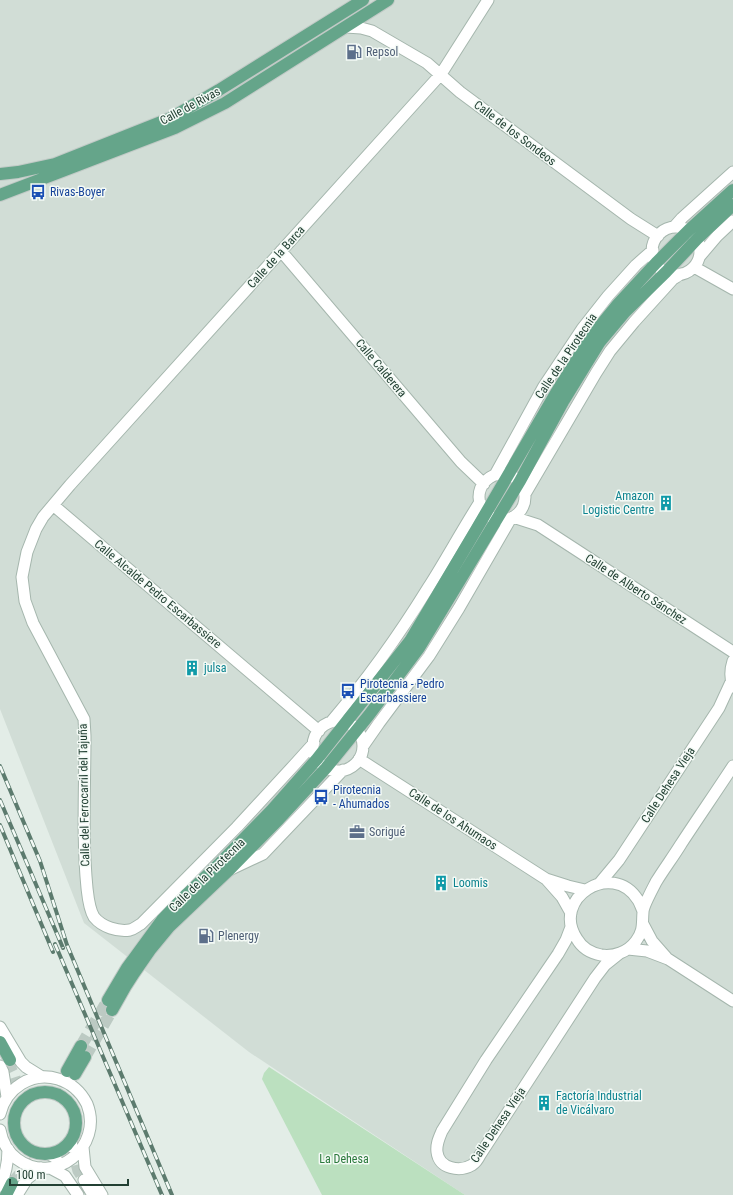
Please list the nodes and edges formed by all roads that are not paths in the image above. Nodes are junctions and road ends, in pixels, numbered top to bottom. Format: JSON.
{"nodes":[{"id":1,"x":373,"y":0,"type":"edge"},
{"id":2,"x":388,"y":0,"type":"edge"},
{"id":3,"x":488,"y":0,"type":"edge"},
{"id":4,"x":359,"y":6,"type":"edge"},
{"id":5,"x":346,"y":27,"type":"junction"},
{"id":6,"x":372,"y":31,"type":"junction"},
{"id":7,"x":322,"y":42,"type":"junction"},
{"id":8,"x":441,"y":74,"type":"junction"},
{"id":9,"x":733,"y":172,"type":"edge"},
{"id":10,"x":0,"y":174,"type":"edge"},
{"id":11,"x":733,"y":190,"type":"edge"},
{"id":12,"x":0,"y":194,"type":"edge"},
{"id":13,"x":733,"y":205,"type":"edge"},
{"id":14,"x":733,"y":222,"type":"edge"},
{"id":15,"x":674,"y":227,"type":"junction"},
{"id":16,"x":693,"y":235,"type":"junction"},
{"id":17,"x":658,"y":236,"type":"junction"},
{"id":18,"x":653,"y":250,"type":"junction"},
{"id":19,"x":281,"y":251,"type":"junction"},
{"id":20,"x":700,"y":256,"type":"junction"},
{"id":21,"x":656,"y":263,"type":"junction"},
{"id":22,"x":694,"y":267,"type":"junction"},
{"id":23,"x":666,"y":272,"type":"junction"},
{"id":24,"x":681,"y":274,"type":"junction"},
{"id":25,"x":733,"y":289,"type":"edge"},
{"id":26,"x":509,"y":474,"type":"junction"},
{"id":27,"x":495,"y":475,"type":"junction"},
{"id":28,"x":520,"y":481,"type":"junction"},
{"id":29,"x":484,"y":484,"type":"junction"},
{"id":30,"x":525,"y":498,"type":"junction"},
{"id":31,"x":53,"y":505,"type":"junction"},
{"id":32,"x":483,"y":507,"type":"junction"},
{"id":33,"x":512,"y":517,"type":"junction"},
{"id":34,"x":497,"y":519,"type":"junction"},
{"id":35,"x":538,"y":526,"type":"junction"},
{"id":36,"x":733,"y":652,"type":"edge"},
{"id":37,"x":733,"y":661,"type":"edge"},
{"id":38,"x":732,"y":684,"type":"edge"},
{"id":39,"x":332,"y":722,"type":"junction"},
{"id":40,"x":346,"y":722,"type":"junction"},
{"id":41,"x":357,"y":730,"type":"junction"},
{"id":42,"x":319,"y":731,"type":"junction"},
{"id":43,"x":314,"y":743,"type":"junction"},
{"id":44,"x":363,"y":746,"type":"junction"},
{"id":45,"x":359,"y":759,"type":"junction"},
{"id":46,"x":322,"y":764,"type":"junction"},
{"id":47,"x":733,"y":766,"type":"edge"},
{"id":48,"x":343,"y":770,"type":"junction"},
{"id":49,"x":228,"y":871,"type":"junction"},
{"id":50,"x":546,"y":879,"type":"junction"},
{"id":51,"x":599,"y":884,"type":"junction"},
{"id":52,"x":585,"y":890,"type":"junction"},
{"id":53,"x":643,"y":911,"type":"junction"},
{"id":54,"x":153,"y":913,"type":"joint"},
{"id":55,"x":571,"y":913,"type":"junction"},
{"id":56,"x":643,"y":924,"type":"junction"},
{"id":57,"x":571,"y":927,"type":"junction"},
{"id":58,"x":624,"y":951,"type":"junction"},
{"id":59,"x":668,"y":959,"type":"junction"},
{"id":60,"x":733,"y":1001,"type":"edge"},
{"id":61,"x":0,"y":1027,"type":"edge"},
{"id":62,"x":0,"y":1042,"type":"edge"},
{"id":63,"x":0,"y":1049,"type":"edge"},
{"id":64,"x":83,"y":1052,"type":"tunnel mouth"},
{"id":65,"x":6,"y":1062,"type":"edge"},
{"id":66,"x":71,"y":1073,"type":"dead end"},
{"id":67,"x":42,"y":1077,"type":"junction"},
{"id":68,"x":7,"y":1097,"type":"junction"},
{"id":69,"x":0,"y":1114,"type":"edge"},
{"id":70,"x":0,"y":1130,"type":"edge"},
{"id":71,"x":83,"y":1147,"type":"junction"},
{"id":72,"x":8,"y":1149,"type":"junction"},
{"id":73,"x":46,"y":1160,"type":"junction"},
{"id":74,"x":12,"y":1183,"type":"tunnel mouth"},
{"id":75,"x":0,"y":1186,"type":"edge"},
{"id":76,"x":6,"y":1195,"type":"edge"},
{"id":77,"x":17,"y":1195,"type":"edge"},
{"id":78,"x":78,"y":1195,"type":"edge"},
{"id":79,"x":88,"y":1195,"type":"edge"},
{"id":80,"x":93,"y":1195,"type":"edge"},
{"id":81,"x":102,"y":1195,"type":"edge"}],
"edges":[{"from":1,"to":4,"type":"main road","name":"Calle de Rivas"},
{"from":2,"to":4,"type":"main road","name":"Calle de Rivas"},
{"from":3,"to":8,"type":"street","name":"Calle de la Barca"},
{"from":4,"to":5,"type":"main road","name":"Calle de Rivas"},
{"from":4,"to":6,"type":"street"},
{"from":4,"to":7,"type":"main road","name":"Calle de Rivas"},
{"from":4,"to":10,"type":"main road","name":"Calle de Rivas"},
{"from":5,"to":6,"type":"street","name":"Calle de los Sondeos"},
{"from":5,"to":7,"type":"main road","name":"Calle de Rivas"},
{"from":6,"to":8,"type":"street","name":"Calle de los Sondeos"},
{"from":7,"to":12,"type":"main road","name":"Calle de Rivas"},
{"from":8,"to":17,"type":"street","name":"Calle de los Sondeos"},
{"from":8,"to":19,"type":"street","name":"Calle de la Barca"},
{"from":9,"to":15,"type":"street"},
{"from":11,"to":16,"type":"main road","name":"Calle de la Pirotecnia"},
{"from":13,"to":16,"type":"main road","name":"Calle de la Pirotecnia"},
{"from":14,"to":20,"type":"street"},
{"from":15,"to":16,"type":"street"},
{"from":15,"to":17,"type":"street"},
{"from":16,"to":20,"type":"street"},
{"from":16,"to":21,"type":"main road","name":"Calle de la Pirotecnia"},
{"from":16,"to":23,"type":"main road","name":"Calle de la Pirotecnia"},
{"from":17,"to":18,"type":"street","name":"Calle de la Pirotecnia"},
{"from":18,"to":21,"type":"street"},
{"from":18,"to":27,"type":"street","name":"Calle de la Pirotecnia"},
{"from":19,"to":29,"type":"street","name":"Calle Calderera"},
{"from":19,"to":31,"type":"street","name":"Calle de la Barca"},
{"from":20,"to":22,"type":"street"},
{"from":21,"to":23,"type":"street"},
{"from":21,"to":26,"type":"main road","name":"Calle de la Pirotecnia"},
{"from":22,"to":24,"type":"street"},
{"from":22,"to":25,"type":"street"},
{"from":23,"to":24,"type":"street"},
{"from":23,"to":28,"type":"main road","name":"Calle de la Pirotecnia"},
{"from":24,"to":30,"type":"street"},
{"from":26,"to":27,"type":"street"},
{"from":26,"to":28,"type":"street"},
{"from":26,"to":32,"type":"main road","name":"Calle de la Pirotecnia"},
{"from":27,"to":29,"type":"street","name":"Calle de la Pirotecnia"},
{"from":28,"to":30,"type":"street"},
{"from":28,"to":34,"type":"main road","name":"Calle de la Pirotecnia"},
{"from":29,"to":32,"type":"street","name":"Calle de la Pirotecnia"},
{"from":30,"to":33,"type":"street"},
{"from":30,"to":35,"type":"street","name":"Calle de Alberto Sánchez"},
{"from":31,"to":42,"type":"street","name":"Calle Alcalde Pedro Escarbassiere"},
{"from":31,"to":54,"type":"street","name":"Calle del Ferrocarril del Tajuña"},
{"from":32,"to":34,"type":"street"},
{"from":32,"to":39,"type":"street","name":"Calle de la Pirotecnia"},
{"from":32,"to":40,"type":"main road","name":"Calle de la Pirotecnia"},
{"from":33,"to":34,"type":"street"},
{"from":33,"to":35,"type":"street","name":"Calle de Alberto Sánchez"},
{"from":33,"to":44,"type":"street"},
{"from":34,"to":41,"type":"main road","name":"Calle de la Pirotecnia"},
{"from":35,"to":36,"type":"street","name":"Calle de Alberto Sánchez"},
{"from":37,"to":38,"type":"street"},
{"from":38,"to":51,"type":"street","name":"Calle Dehesa Vieja"},
{"from":39,"to":40,"type":"street"},
{"from":39,"to":42,"type":"street","name":"Calle de la Pirotecnia"},
{"from":40,"to":41,"type":"street"},
{"from":40,"to":46,"type":"main road","name":"Calle de la Pirotecnia"},
{"from":41,"to":44,"type":"street"},
{"from":41,"to":46,"type":"main road","name":"Calle de la Pirotecnia"},
{"from":42,"to":43,"type":"street","name":"Calle de la Pirotecnia"},
{"from":43,"to":46,"type":"street"},
{"from":43,"to":54,"type":"street","name":"Calle de la Pirotecnia"},
{"from":44,"to":45,"type":"street"},
{"from":45,"to":48,"type":"street","name":"Calle de la Pirotecnia"},
{"from":45,"to":50,"type":"street","name":"Calle de los Ahumaos"},
{"from":46,"to":48,"type":"street"},
{"from":46,"to":49,"type":"main road","name":"Calle de la Pirotecnia"},
{"from":46,"to":49,"type":"main road","name":"Calle de la Pirotecnia"},
{"from":47,"to":53,"type":"street"},
{"from":48,"to":49,"type":"street","name":"Calle de la Pirotecnia"},
{"from":50,"to":52,"type":"street","name":"Calle de los Ahumaos"},
{"from":50,"to":55,"type":"street","name":"Calle de los Ahumaos"},
{"from":51,"to":52,"type":"street"},
{"from":51,"to":53,"type":"street"},
{"from":52,"to":55,"type":"street"},
{"from":53,"to":56,"type":"street"},
{"from":55,"to":57,"type":"street"},
{"from":56,"to":58,"type":"street"},
{"from":56,"to":59,"type":"street"},
{"from":57,"to":58,"type":"street"},
{"from":57,"to":58,"type":"street","name":"Calle Dehesa Vieja"},
{"from":58,"to":59,"type":"street"},
{"from":59,"to":60,"type":"street"},
{"from":61,"to":67,"type":"street"},
{"from":62,"to":65,"type":"main road"},
{"from":63,"to":65,"type":"main road"},
{"from":64,"to":66,"type":"main road"},
{"from":65,"to":68,"type":"street"},
{"from":67,"to":68,"type":"street"},
{"from":67,"to":71,"type":"street"},
{"from":68,"to":69,"type":"street"},
{"from":70,"to":72,"type":"street"},
{"from":71,"to":73,"type":"street"},
{"from":71,"to":81,"type":"street"},
{"from":72,"to":73,"type":"street"},
{"from":72,"to":75,"type":"street"},
{"from":73,"to":73,"type":"main road"},
{"from":73,"to":77,"type":"street"},
{"from":73,"to":78,"type":"street"},
{"from":74,"to":76,"type":"main road"},
{"from":79,"to":80,"type":"street"}]}
